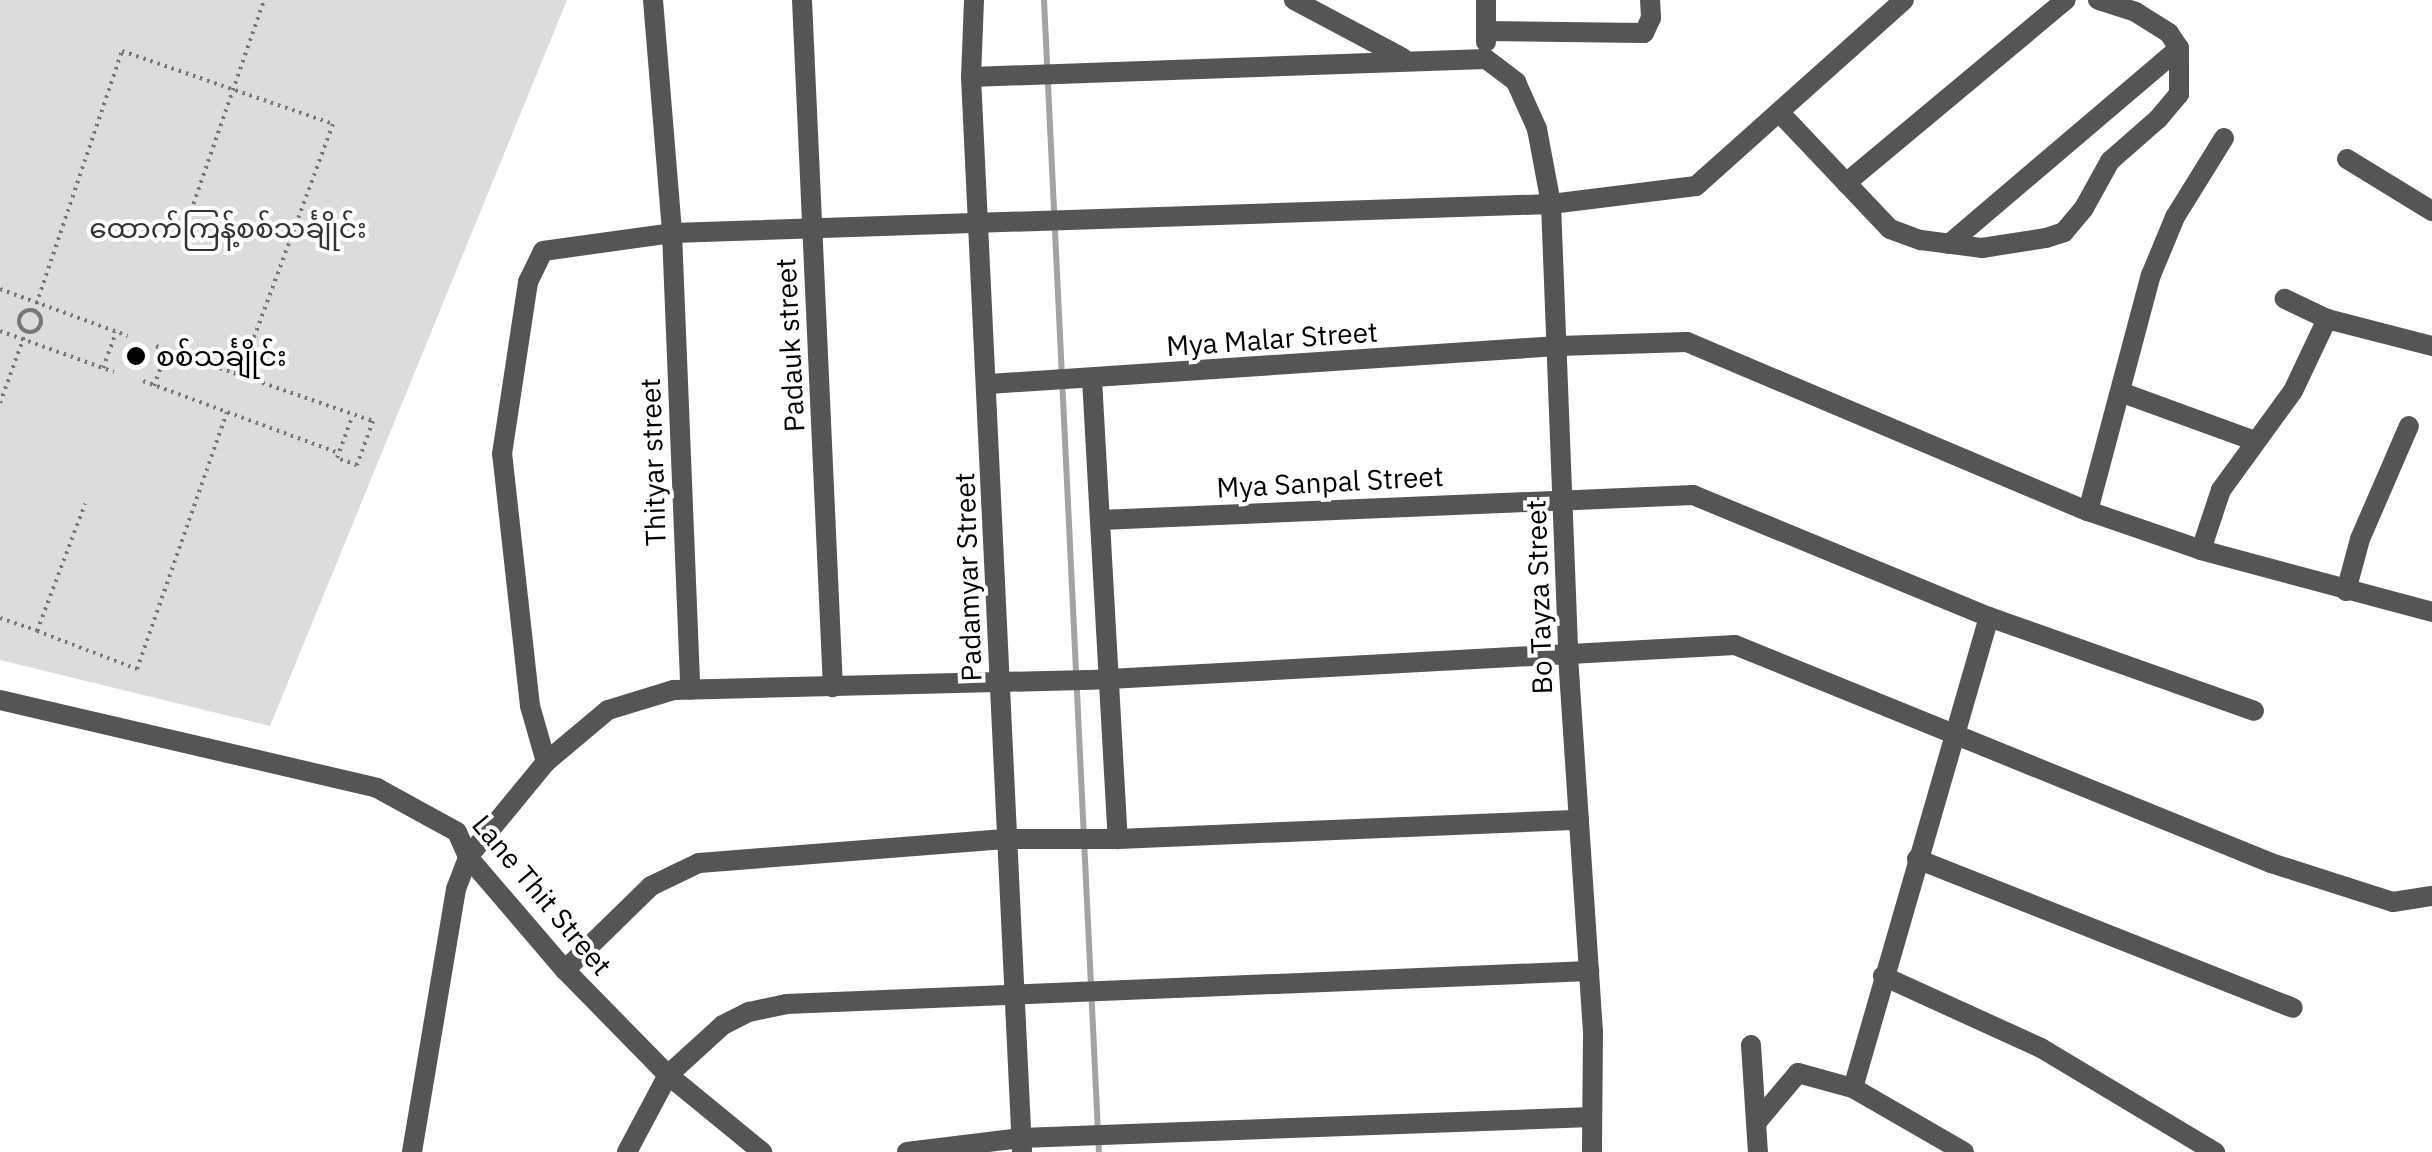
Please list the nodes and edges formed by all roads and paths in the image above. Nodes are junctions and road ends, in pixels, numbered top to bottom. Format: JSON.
{"nodes":[{"id":1,"x":264,"y":0,"type":"edge"},
{"id":2,"x":653,"y":0,"type":"edge"},
{"id":3,"x":802,"y":0,"type":"edge"},
{"id":4,"x":974,"y":0,"type":"edge"},
{"id":5,"x":1294,"y":0,"type":"edge"},
{"id":6,"x":1486,"y":0,"type":"edge"},
{"id":7,"x":1650,"y":0,"type":"edge"},
{"id":8,"x":1904,"y":0,"type":"edge"},
{"id":9,"x":2066,"y":0,"type":"edge"},
{"id":10,"x":2098,"y":0,"type":"edge"},
{"id":11,"x":1326,"y":8,"type":"edge"},
{"id":12,"x":1486,"y":31,"type":"junction"},
{"id":13,"x":2178,"y":48,"type":"junction"},
{"id":14,"x":1486,"y":59,"type":"junction"},
{"id":15,"x":1407,"y":60,"type":"junction"},
{"id":16,"x":971,"y":76,"type":"junction"},
{"id":17,"x":232,"y":90,"type":"junction"},
{"id":18,"x":1779,"y":112,"type":"junction"},
{"id":19,"x":2224,"y":138,"type":"dead end"},
{"id":20,"x":2347,"y":159,"type":"dead end"},
{"id":21,"x":1846,"y":183,"type":"junction"},
{"id":22,"x":1551,"y":204,"type":"junction"},
{"id":23,"x":191,"y":211,"type":"dead end"},
{"id":24,"x":2432,"y":211,"type":"edge"},
{"id":25,"x":979,"y":224,"type":"junction"},
{"id":26,"x":812,"y":230,"type":"junction"},
{"id":27,"x":672,"y":233,"type":"junction"},
{"id":28,"x":1949,"y":244,"type":"junction"},
{"id":29,"x":0,"y":289,"type":"edge"},
{"id":30,"x":2285,"y":299,"type":"dead end"},
{"id":31,"x":37,"y":303,"type":"junction"},
{"id":32,"x":34,"y":311,"type":"junction"},
{"id":33,"x":2327,"y":320,"type":"junction"},
{"id":34,"x":0,"y":330,"type":"edge"},
{"id":35,"x":26,"y":331,"type":"junction"},
{"id":36,"x":116,"y":332,"type":"junction"},
{"id":37,"x":128,"y":336,"type":"dead end"},
{"id":38,"x":23,"y":339,"type":"junction"},
{"id":39,"x":156,"y":346,"type":"dead end"},
{"id":40,"x":1558,"y":346,"type":"junction"},
{"id":41,"x":2432,"y":346,"type":"edge"},
{"id":42,"x":167,"y":350,"type":"junction"},
{"id":43,"x":103,"y":368,"type":"junction"},
{"id":44,"x":114,"y":372,"type":"dead end"},
{"id":45,"x":240,"y":376,"type":"junction"},
{"id":46,"x":1092,"y":378,"type":"junction"},
{"id":47,"x":143,"y":381,"type":"dead end"},
{"id":48,"x":989,"y":384,"type":"junction"},
{"id":49,"x":154,"y":386,"type":"junction"},
{"id":50,"x":2123,"y":393,"type":"junction"},
{"id":51,"x":0,"y":403,"type":"edge"},
{"id":52,"x":227,"y":412,"type":"junction"},
{"id":53,"x":352,"y":417,"type":"junction"},
{"id":54,"x":2409,"y":426,"type":"dead end"},
{"id":55,"x":2256,"y":440,"type":"junction"},
{"id":56,"x":339,"y":453,"type":"junction"},
{"id":57,"x":1562,"y":499,"type":"junction"},
{"id":58,"x":85,"y":504,"type":"dead end"},
{"id":59,"x":2088,"y":511,"type":"junction"},
{"id":60,"x":1100,"y":520,"type":"junction"},
{"id":61,"x":2201,"y":550,"type":"junction"},
{"id":62,"x":2346,"y":591,"type":"junction"},
{"id":63,"x":2432,"y":612,"type":"edge"},
{"id":64,"x":1989,"y":617,"type":"junction"},
{"id":65,"x":0,"y":618,"type":"edge"},
{"id":66,"x":37,"y":631,"type":"junction"},
{"id":67,"x":1568,"y":656,"type":"junction"},
{"id":68,"x":1109,"y":679,"type":"junction"},
{"id":69,"x":999,"y":680,"type":"junction"},
{"id":70,"x":833,"y":687,"type":"junction"},
{"id":71,"x":690,"y":690,"type":"junction"},
{"id":72,"x":0,"y":700,"type":"edge"},
{"id":73,"x":2254,"y":712,"type":"dead end"},
{"id":74,"x":1954,"y":734,"type":"junction"},
{"id":75,"x":546,"y":762,"type":"junction"},
{"id":76,"x":1580,"y":820,"type":"junction"},
{"id":77,"x":1005,"y":839,"type":"junction"},
{"id":78,"x":1118,"y":839,"type":"junction"},
{"id":79,"x":468,"y":857,"type":"junction"},
{"id":80,"x":1918,"y":859,"type":"junction"},
{"id":81,"x":2432,"y":896,"type":"edge"},
{"id":82,"x":565,"y":970,"type":"junction"},
{"id":83,"x":1589,"y":971,"type":"junction"},
{"id":84,"x":1882,"y":976,"type":"junction"},
{"id":85,"x":1017,"y":991,"type":"junction"},
{"id":86,"x":2293,"y":1008,"type":"dead end"},
{"id":87,"x":1751,"y":1044,"type":"dead end"},
{"id":88,"x":668,"y":1075,"type":"junction"},
{"id":89,"x":1853,"y":1088,"type":"junction"},
{"id":90,"x":1592,"y":1117,"type":"junction"},
{"id":91,"x":1756,"y":1123,"type":"junction"},
{"id":92,"x":1022,"y":1145,"type":"edge"},
{"id":93,"x":412,"y":1152,"type":"edge"},
{"id":94,"x":627,"y":1152,"type":"edge"},
{"id":95,"x":762,"y":1152,"type":"edge"},
{"id":96,"x":907,"y":1152,"type":"edge"},
{"id":97,"x":1592,"y":1152,"type":"edge"},
{"id":98,"x":1758,"y":1152,"type":"edge"},
{"id":99,"x":1964,"y":1152,"type":"edge"},
{"id":100,"x":2215,"y":1152,"type":"edge"}],
"edges":[{"from":1,"to":17,"type":"path"},
{"from":2,"to":27,"type":"street","name":"Thityar street"},
{"from":3,"to":26,"type":"street","name":"Padauk street"},
{"from":4,"to":16,"type":"street","name":"Padamyar Street"},
{"from":5,"to":11,"type":"street"},
{"from":6,"to":12,"type":"street"},
{"from":7,"to":12,"type":"street"},
{"from":8,"to":18,"type":"street"},
{"from":9,"to":21,"type":"street"},
{"from":10,"to":13,"type":"street"},
{"from":11,"to":15,"type":"street"},
{"from":12,"to":14,"type":"street"},
{"from":13,"to":28,"type":"street"},
{"from":13,"to":28,"type":"street"},
{"from":14,"to":15,"type":"street"},
{"from":14,"to":22,"type":"street","name":"Bo Tayza Street"},
{"from":15,"to":16,"type":"street"},
{"from":16,"to":25,"type":"street","name":"Padamyar Street"},
{"from":17,"to":23,"type":"path"},
{"from":17,"to":31,"type":"path"},
{"from":17,"to":45,"type":"path"},
{"from":18,"to":21,"type":"street"},
{"from":18,"to":22,"type":"street"},
{"from":19,"to":50,"type":"street"},
{"from":20,"to":24,"type":"street"},
{"from":21,"to":28,"type":"street"},
{"from":22,"to":25,"type":"street"},
{"from":22,"to":40,"type":"street","name":"Bo Tayza Street"},
{"from":25,"to":26,"type":"street"},
{"from":25,"to":48,"type":"street","name":"Padamyar Street"},
{"from":26,"to":27,"type":"street"},
{"from":26,"to":70,"type":"street","name":"Padauk street"},
{"from":27,"to":71,"type":"street","name":"Thityar street"},
{"from":27,"to":75,"type":"street"},
{"from":29,"to":31,"type":"path"},
{"from":30,"to":33,"type":"street"},
{"from":31,"to":32,"type":"path"},
{"from":31,"to":36,"type":"path"},
{"from":32,"to":35,"type":"path"},
{"from":32,"to":35,"type":"path"},
{"from":33,"to":41,"type":"street"},
{"from":33,"to":55,"type":"street"},
{"from":34,"to":38,"type":"path"},
{"from":35,"to":38,"type":"path"},
{"from":36,"to":37,"type":"path"},
{"from":36,"to":43,"type":"path"},
{"from":38,"to":43,"type":"path"},
{"from":38,"to":51,"type":"path"},
{"from":39,"to":42,"type":"path"},
{"from":40,"to":46,"type":"street","name":"Mya Malar Street"},
{"from":40,"to":57,"type":"street","name":"Bo Tayza Street"},
{"from":40,"to":59,"type":"street","name":"Mya Malar Street"},
{"from":42,"to":45,"type":"path"},
{"from":42,"to":49,"type":"path"},
{"from":43,"to":44,"type":"path"},
{"from":45,"to":53,"type":"path"},
{"from":46,"to":48,"type":"street","name":"Mya Malar Street"},
{"from":46,"to":60,"type":"street"},
{"from":47,"to":49,"type":"path"},
{"from":48,"to":69,"type":"street","name":"Padamyar Street"},
{"from":49,"to":52,"type":"path"},
{"from":50,"to":55,"type":"street"},
{"from":50,"to":59,"type":"street"},
{"from":52,"to":56,"type":"path"},
{"from":52,"to":66,"type":"path"},
{"from":53,"to":56,"type":"path"},
{"from":53,"to":56,"type":"path"},
{"from":54,"to":62,"type":"street"},
{"from":55,"to":61,"type":"street"},
{"from":57,"to":60,"type":"street","name":"Mya Sanpal Street"},
{"from":57,"to":64,"type":"street","name":"Mya Sanpal Street"},
{"from":57,"to":67,"type":"street","name":"Bo Tayza Street"},
{"from":58,"to":66,"type":"path"},
{"from":59,"to":61,"type":"street","name":"Mya Malar Street"},
{"from":60,"to":68,"type":"street"},
{"from":61,"to":62,"type":"street","name":"Mya Malar Street"},
{"from":62,"to":63,"type":"street","name":"Mya Malar Street"},
{"from":64,"to":73,"type":"street","name":"Mya Sanpal Street"},
{"from":64,"to":74,"type":"street"},
{"from":65,"to":66,"type":"path"},
{"from":67,"to":68,"type":"street"},
{"from":67,"to":74,"type":"street"},
{"from":67,"to":76,"type":"street","name":"Bo Tayza Street"},
{"from":68,"to":69,"type":"street"},
{"from":68,"to":78,"type":"street"},
{"from":69,"to":70,"type":"street"},
{"from":69,"to":77,"type":"street","name":"Padamyar Street"},
{"from":70,"to":71,"type":"street"},
{"from":71,"to":75,"type":"street"},
{"from":72,"to":79,"type":"street","name":"Lane Thit Street"},
{"from":74,"to":80,"type":"street"},
{"from":74,"to":81,"type":"street"},
{"from":75,"to":79,"type":"street"},
{"from":76,"to":78,"type":"street"},
{"from":76,"to":83,"type":"street","name":"Bo Tayza Street"},
{"from":77,"to":78,"type":"street"},
{"from":77,"to":82,"type":"street"},
{"from":77,"to":85,"type":"street","name":"Padamyar Street"},
{"from":79,"to":82,"type":"street","name":"Lane Thit Street"},
{"from":79,"to":93,"type":"street"},
{"from":80,"to":84,"type":"street"},
{"from":80,"to":86,"type":"street"},
{"from":82,"to":88,"type":"street","name":"Lane Thit Street"},
{"from":83,"to":85,"type":"street"},
{"from":83,"to":90,"type":"street","name":"Bo Tayza Street"},
{"from":84,"to":89,"type":"street"},
{"from":84,"to":100,"type":"street"},
{"from":85,"to":88,"type":"street"},
{"from":85,"to":92,"type":"street","name":"Padamyar Street"},
{"from":87,"to":91,"type":"street"},
{"from":88,"to":94,"type":"street"},
{"from":88,"to":95,"type":"street","name":"Lane Thit Street"},
{"from":89,"to":91,"type":"street"},
{"from":89,"to":99,"type":"street"},
{"from":90,"to":92,"type":"street"},
{"from":90,"to":97,"type":"street","name":"Bo Tayza Street"},
{"from":91,"to":98,"type":"street"},
{"from":92,"to":96,"type":"street"}]}
